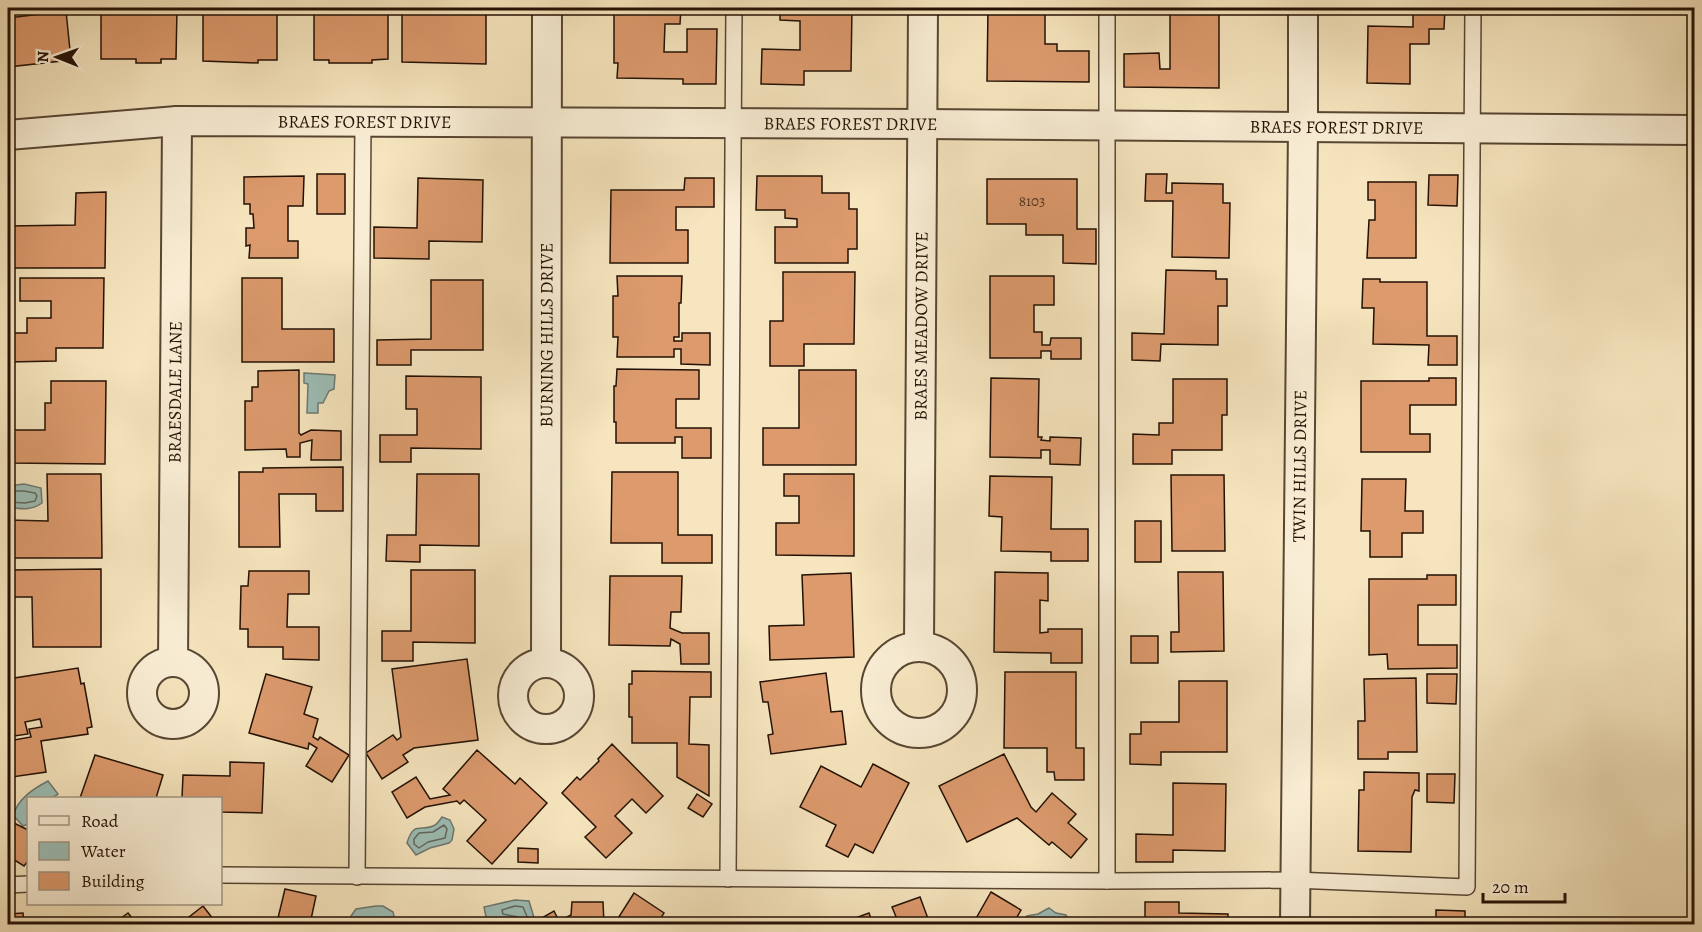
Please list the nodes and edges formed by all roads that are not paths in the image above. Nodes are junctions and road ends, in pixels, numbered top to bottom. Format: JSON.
{"nodes":[{"id":1,"x":547,"y":8,"type":"edge"},
{"id":2,"x":734,"y":8,"type":"edge"},
{"id":3,"x":923,"y":8,"type":"edge"},
{"id":4,"x":1107,"y":8,"type":"edge"},
{"id":5,"x":1302,"y":8,"type":"edge"},
{"id":6,"x":1473,"y":8,"type":"edge"},
{"id":7,"x":177,"y":121,"type":"junction"},
{"id":8,"x":363,"y":122,"type":"junction"},
{"id":9,"x":548,"y":124,"type":"junction"},
{"id":10,"x":734,"y":124,"type":"junction"},
{"id":11,"x":923,"y":124,"type":"junction"},
{"id":12,"x":1107,"y":125,"type":"junction"},
{"id":13,"x":1303,"y":127,"type":"junction"},
{"id":14,"x":1472,"y":128,"type":"junction"},
{"id":15,"x":1695,"y":130,"type":"edge"},
{"id":16,"x":8,"y":135,"type":"edge"},
{"id":17,"x":920,"y":646,"type":"dead end"},
{"id":18,"x":173,"y":662,"type":"dead end"},
{"id":19,"x":546,"y":662,"type":"dead end"},
{"id":20,"x":222,"y":875,"type":"edge"},
{"id":21,"x":357,"y":877,"type":"junction"},
{"id":22,"x":728,"y":879,"type":"junction"},
{"id":23,"x":1294,"y":880,"type":"junction"},
{"id":24,"x":1107,"y":881,"type":"junction"},
{"id":25,"x":27,"y":884,"type":"edge"},
{"id":26,"x":8,"y":885,"type":"edge"},
{"id":27,"x":1295,"y":924,"type":"edge"}],
"edges":[{"from":1,"to":9,"type":"street","name":"BURNING HILLS DRIVE"},
{"from":2,"to":10,"type":"lane"},
{"from":3,"to":11,"type":"street","name":"BRAES MEADOW DRIVE"},
{"from":4,"to":12,"type":"lane"},
{"from":5,"to":13,"type":"street","name":"TWIN HILLS DRIVE"},
{"from":6,"to":14,"type":"lane"},
{"from":7,"to":8,"type":"street","name":"BRAES FOREST DRIVE"},
{"from":7,"to":16,"type":"street","name":"BRAES FOREST DRIVE"},
{"from":7,"to":18,"type":"street","name":"BRAESDALE LANE"},
{"from":8,"to":9,"type":"street","name":"BRAES FOREST DRIVE"},
{"from":8,"to":21,"type":"lane"},
{"from":9,"to":10,"type":"street","name":"BRAES FOREST DRIVE"},
{"from":9,"to":19,"type":"street","name":"BURNING HILLS DRIVE"},
{"from":10,"to":11,"type":"street","name":"BRAES FOREST DRIVE"},
{"from":10,"to":22,"type":"lane"},
{"from":11,"to":12,"type":"street","name":"BRAES FOREST DRIVE"},
{"from":11,"to":17,"type":"street","name":"BRAES MEADOW DRIVE"},
{"from":12,"to":13,"type":"street","name":"BRAES FOREST DRIVE"},
{"from":12,"to":24,"type":"lane"},
{"from":13,"to":14,"type":"street","name":"BRAES FOREST DRIVE"},
{"from":13,"to":23,"type":"street","name":"TWIN HILLS DRIVE"},
{"from":14,"to":15,"type":"street","name":"BRAES FOREST DRIVE"},
{"from":14,"to":23,"type":"lane"},
{"from":20,"to":21,"type":"lane"},
{"from":21,"to":22,"type":"lane"},
{"from":22,"to":24,"type":"lane"},
{"from":23,"to":24,"type":"lane"},
{"from":23,"to":27,"type":"street","name":"TWIN HILLS DRIVE"},
{"from":25,"to":26,"type":"lane"}]}
